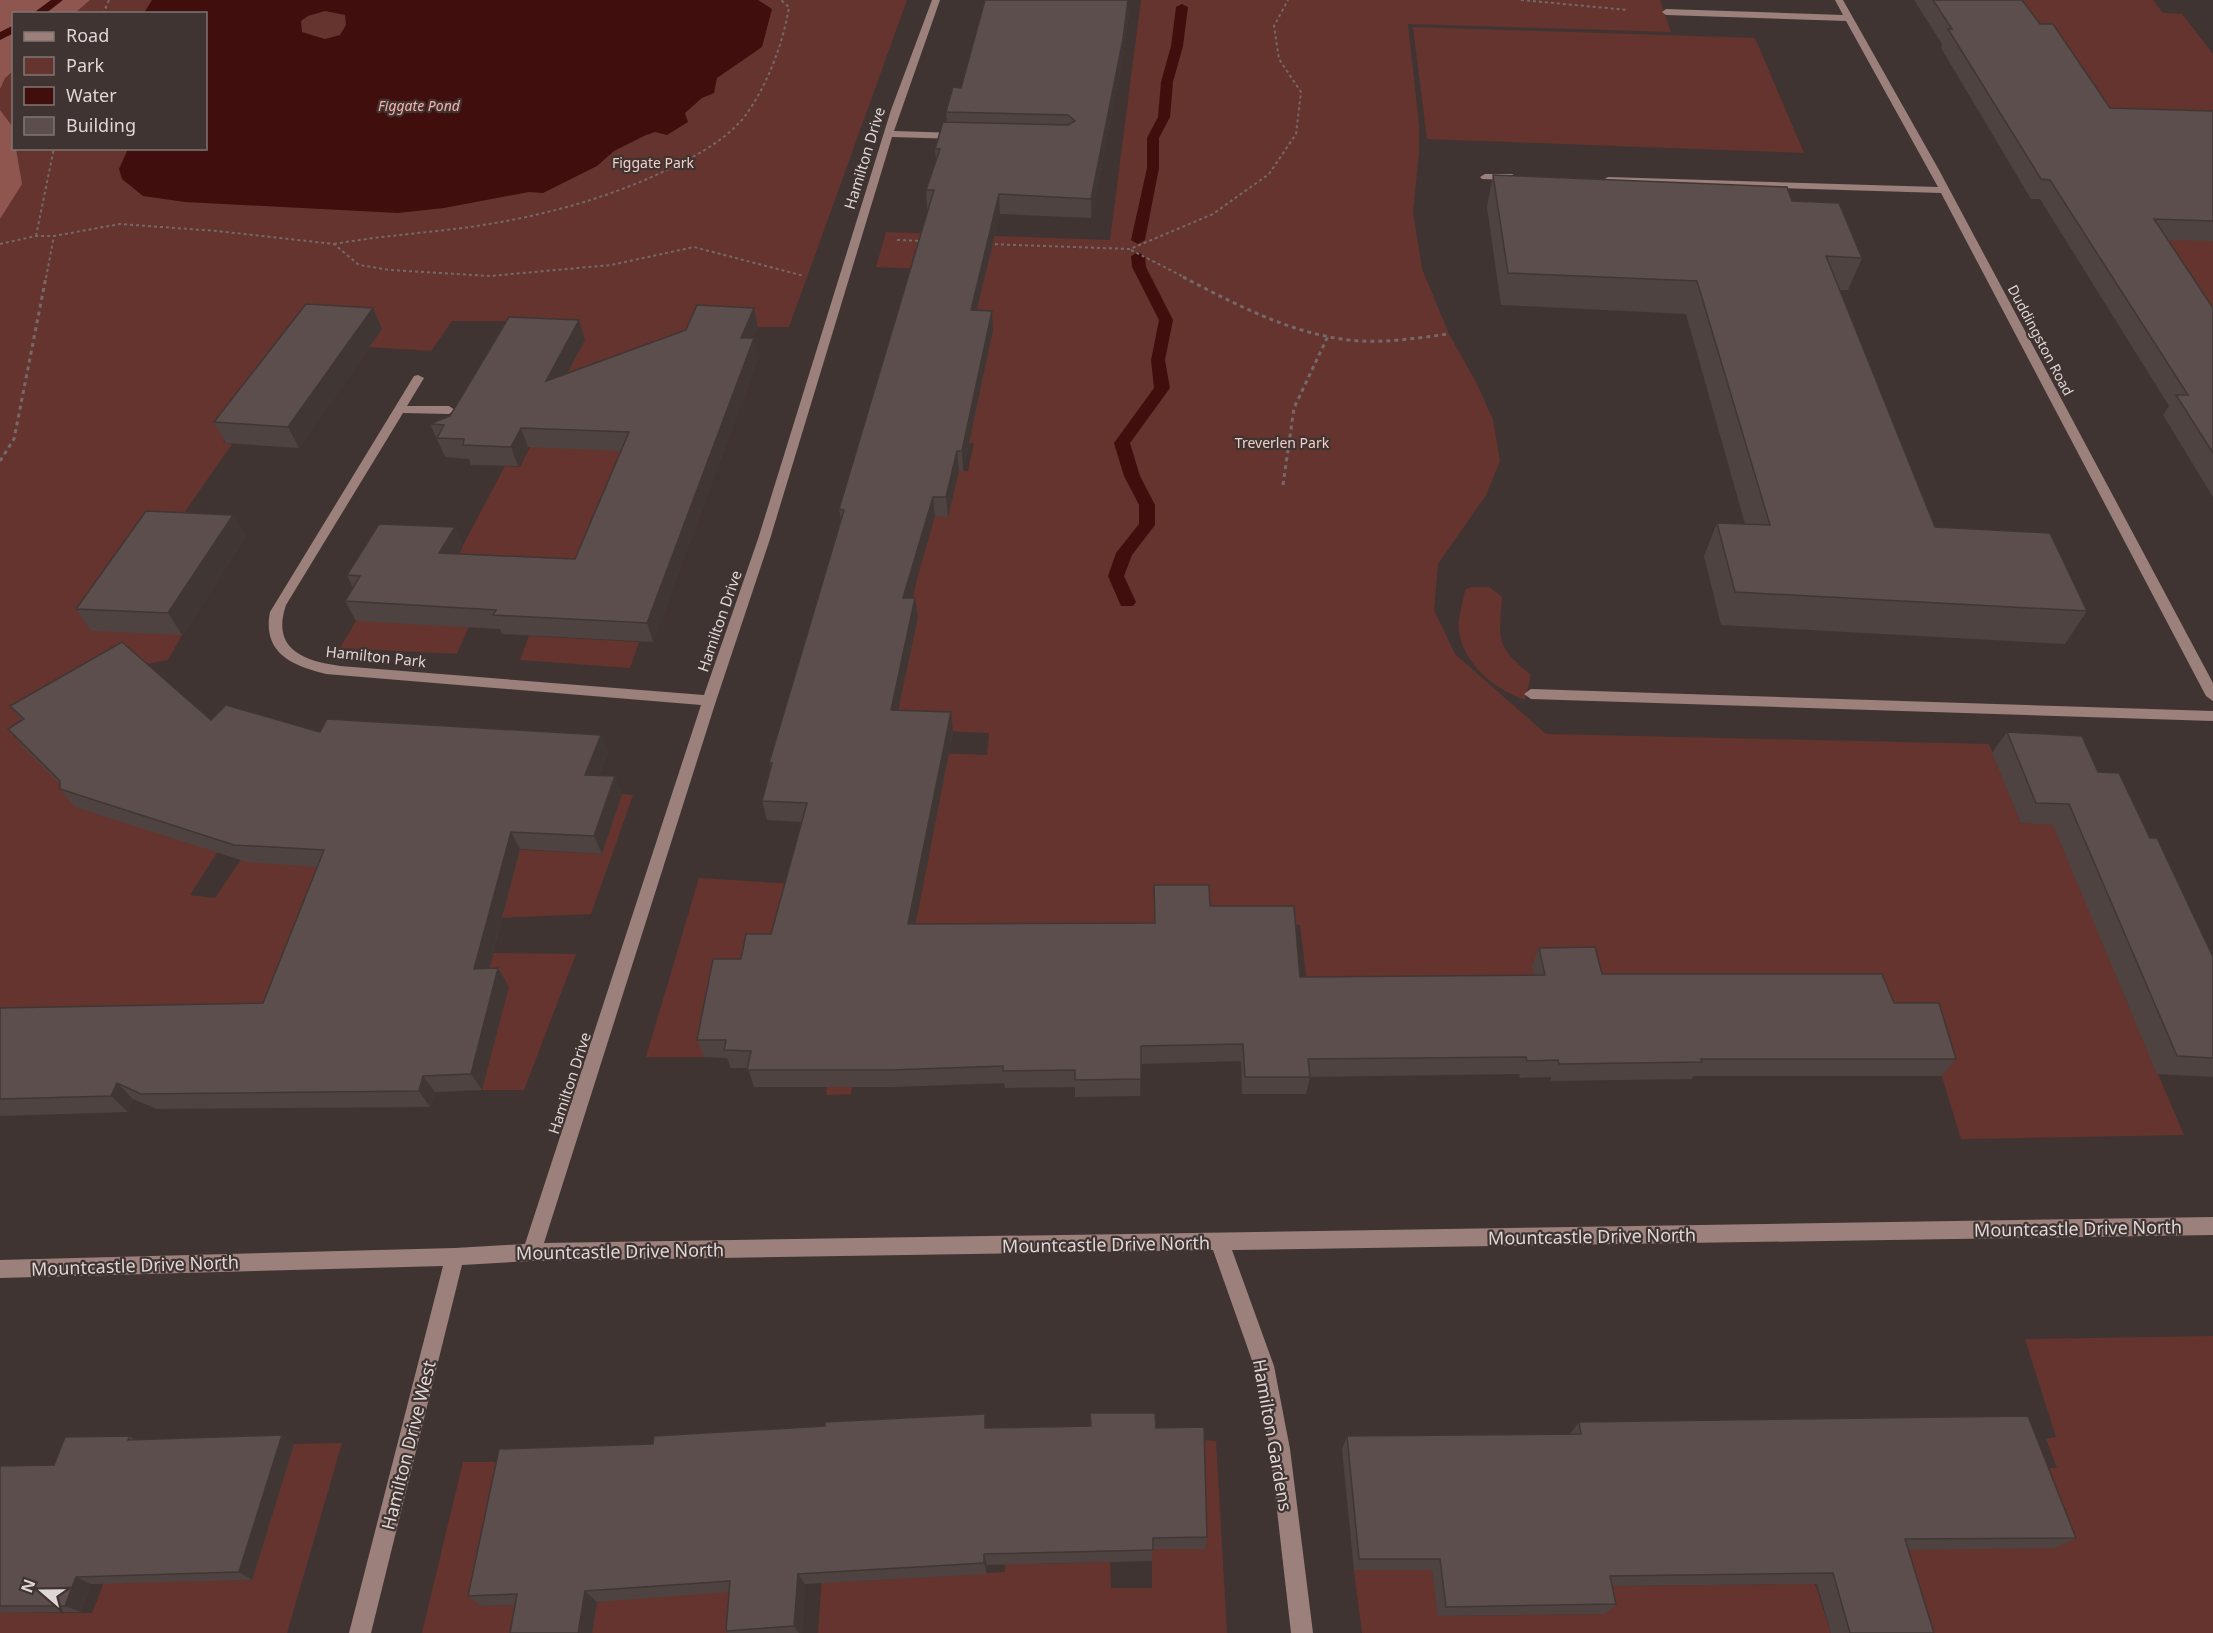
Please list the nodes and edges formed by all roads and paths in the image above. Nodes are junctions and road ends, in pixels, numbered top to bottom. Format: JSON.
{"nodes":[{"id":1,"x":782,"y":0,"type":"edge"},
{"id":2,"x":936,"y":0,"type":"edge"},
{"id":3,"x":1288,"y":0,"type":"edge"},
{"id":4,"x":1521,"y":0,"type":"edge"},
{"id":5,"x":1839,"y":0,"type":"edge"},
{"id":6,"x":1666,"y":12,"type":"joint"},
{"id":7,"x":1848,"y":18,"type":"junction"},
{"id":8,"x":889,"y":134,"type":"junction"},
{"id":9,"x":972,"y":136,"type":"edge"},
{"id":10,"x":54,"y":150,"type":"edge"},
{"id":11,"x":1485,"y":177,"type":"dead end"},
{"id":12,"x":1521,"y":178,"type":"edge"},
{"id":13,"x":1593,"y":180,"type":"edge"},
{"id":14,"x":1944,"y":190,"type":"junction"},
{"id":15,"x":36,"y":236,"type":"junction"},
{"id":16,"x":54,"y":236,"type":"junction"},
{"id":17,"x":857,"y":239,"type":"junction"},
{"id":18,"x":926,"y":242,"type":"edge"},
{"id":19,"x":0,"y":244,"type":"edge"},
{"id":20,"x":334,"y":244,"type":"junction"},
{"id":21,"x":983,"y":244,"type":"edge"},
{"id":22,"x":1130,"y":249,"type":"junction"},
{"id":23,"x":843,"y":288,"type":"junction"},
{"id":24,"x":1449,"y":334,"type":"dead end"},
{"id":25,"x":1328,"y":336,"type":"junction"},
{"id":26,"x":418,"y":378,"type":"dead end"},
{"id":27,"x":398,"y":409,"type":"junction"},
{"id":28,"x":449,"y":410,"type":"dead end"},
{"id":29,"x":0,"y":461,"type":"edge"},
{"id":30,"x":1283,"y":486,"type":"dead end"},
{"id":31,"x":1531,"y":694,"type":"dead end"},
{"id":32,"x":2213,"y":696,"type":"edge"},
{"id":33,"x":709,"y":701,"type":"junction"},
{"id":34,"x":2213,"y":716,"type":"edge"},
{"id":35,"x":2213,"y":1226,"type":"edge"},
{"id":36,"x":1220,"y":1243,"type":"junction"},
{"id":37,"x":532,"y":1252,"type":"junction"},
{"id":38,"x":455,"y":1257,"type":"junction"},
{"id":39,"x":0,"y":1269,"type":"edge"},
{"id":40,"x":360,"y":1633,"type":"edge"},
{"id":41,"x":1302,"y":1633,"type":"edge"}],
"edges":[{"from":1,"to":20,"type":"path"},
{"from":2,"to":8,"type":"street","name":"Hamilton Drive"},
{"from":3,"to":22,"type":"path"},
{"from":4,"to":6,"type":"path"},
{"from":5,"to":7,"type":"street","name":"Duddingston Road"},
{"from":6,"to":7,"type":"street"},
{"from":7,"to":14,"type":"street","name":"Duddingston Road"},
{"from":8,"to":9,"type":"street"},
{"from":8,"to":17,"type":"street","name":"Hamilton Drive"},
{"from":10,"to":15,"type":"path"},
{"from":11,"to":12,"type":"street"},
{"from":13,"to":14,"type":"street"},
{"from":14,"to":32,"type":"street","name":"Duddingston Road"},
{"from":15,"to":16,"type":"path"},
{"from":15,"to":19,"type":"path"},
{"from":16,"to":20,"type":"path"},
{"from":16,"to":29,"type":"path"},
{"from":17,"to":18,"type":"path"},
{"from":17,"to":23,"type":"street","name":"Hamilton Drive"},
{"from":20,"to":23,"type":"path"},
{"from":21,"to":22,"type":"path"},
{"from":22,"to":25,"type":"path"},
{"from":23,"to":33,"type":"street","name":"Hamilton Drive"},
{"from":24,"to":25,"type":"path"},
{"from":25,"to":30,"type":"path"},
{"from":26,"to":27,"type":"street","name":"Hamilton Park"},
{"from":27,"to":28,"type":"street"},
{"from":27,"to":33,"type":"street","name":"Hamilton Park"},
{"from":31,"to":34,"type":"street"},
{"from":33,"to":37,"type":"street","name":"Hamilton Drive"},
{"from":35,"to":36,"type":"street","name":"Mountcastle Drive North"},
{"from":36,"to":37,"type":"street","name":"Mountcastle Drive North"},
{"from":36,"to":41,"type":"street","name":"Hamilton Gardens"},
{"from":37,"to":38,"type":"street","name":"Mountcastle Drive North"},
{"from":38,"to":39,"type":"street","name":"Mountcastle Drive North"},
{"from":38,"to":40,"type":"street","name":"Hamilton Drive West"}]}
